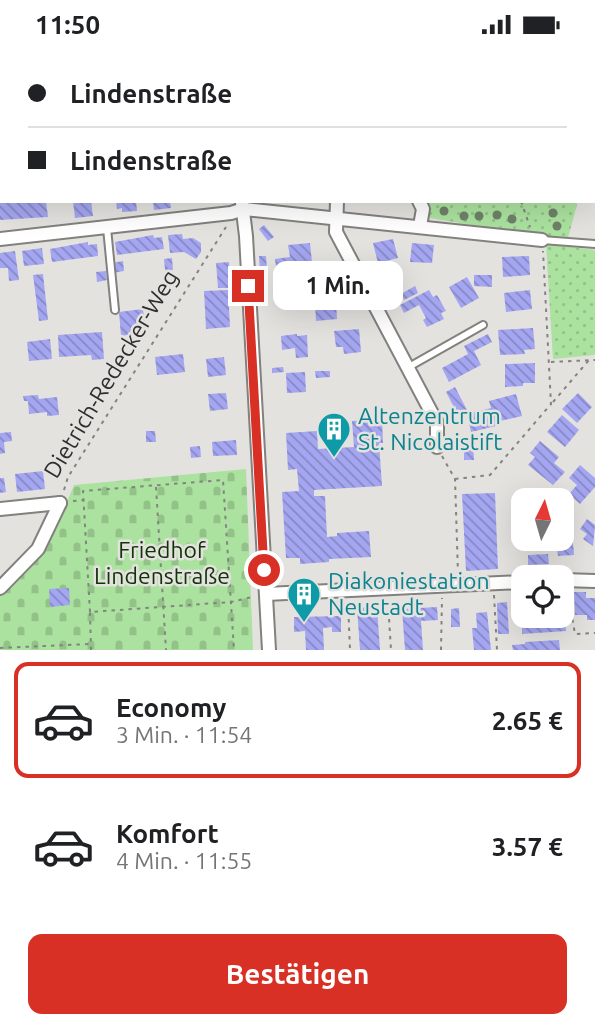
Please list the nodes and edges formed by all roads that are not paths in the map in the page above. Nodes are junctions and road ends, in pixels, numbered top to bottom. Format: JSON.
{"nodes":[{"id":1,"x":337,"y":203,"type":"edge"},
{"id":2,"x":420,"y":203,"type":"edge"},
{"id":3,"x":242,"y":205,"type":"edge"},
{"id":4,"x":335,"y":219,"type":"junction"},
{"id":5,"x":420,"y":226,"type":"junction"},
{"id":6,"x":107,"y":227,"type":"junction"},
{"id":7,"x":0,"y":239,"type":"edge"},
{"id":8,"x":537,"y":239,"type":"joint"},
{"id":9,"x":595,"y":244,"type":"edge"},
{"id":10,"x":115,"y":310,"type":"dead end"},
{"id":11,"x":483,"y":325,"type":"dead end"},
{"id":12,"x":407,"y":367,"type":"junction"},
{"id":13,"x":437,"y":447,"type":"road end"},
{"id":14,"x":0,"y":509,"type":"edge"},
{"id":15,"x":574,"y":580,"type":"edge"},
{"id":16,"x":595,"y":581,"type":"edge"},
{"id":17,"x":511,"y":582,"type":"edge"},
{"id":18,"x":0,"y":588,"type":"edge"},
{"id":19,"x":266,"y":594,"type":"junction"},
{"id":20,"x":269,"y":650,"type":"edge"}],
"edges":[{"from":1,"to":4,"type":"street"},
{"from":2,"to":5,"type":"street"},
{"from":3,"to":4,"type":"street"},
{"from":3,"to":6,"type":"street"},
{"from":3,"to":19,"type":"street"},
{"from":4,"to":5,"type":"street"},
{"from":4,"to":12,"type":"street"},
{"from":5,"to":8,"type":"street"},
{"from":6,"to":7,"type":"street"},
{"from":6,"to":10,"type":"lane"},
{"from":8,"to":9,"type":"lane"},
{"from":11,"to":12,"type":"lane"},
{"from":12,"to":13,"type":"street"},
{"from":14,"to":18,"type":"street","name":"Dietrich-Redecker-Weg"},
{"from":15,"to":16,"type":"street"},
{"from":17,"to":19,"type":"street"},
{"from":19,"to":20,"type":"street"}]}
